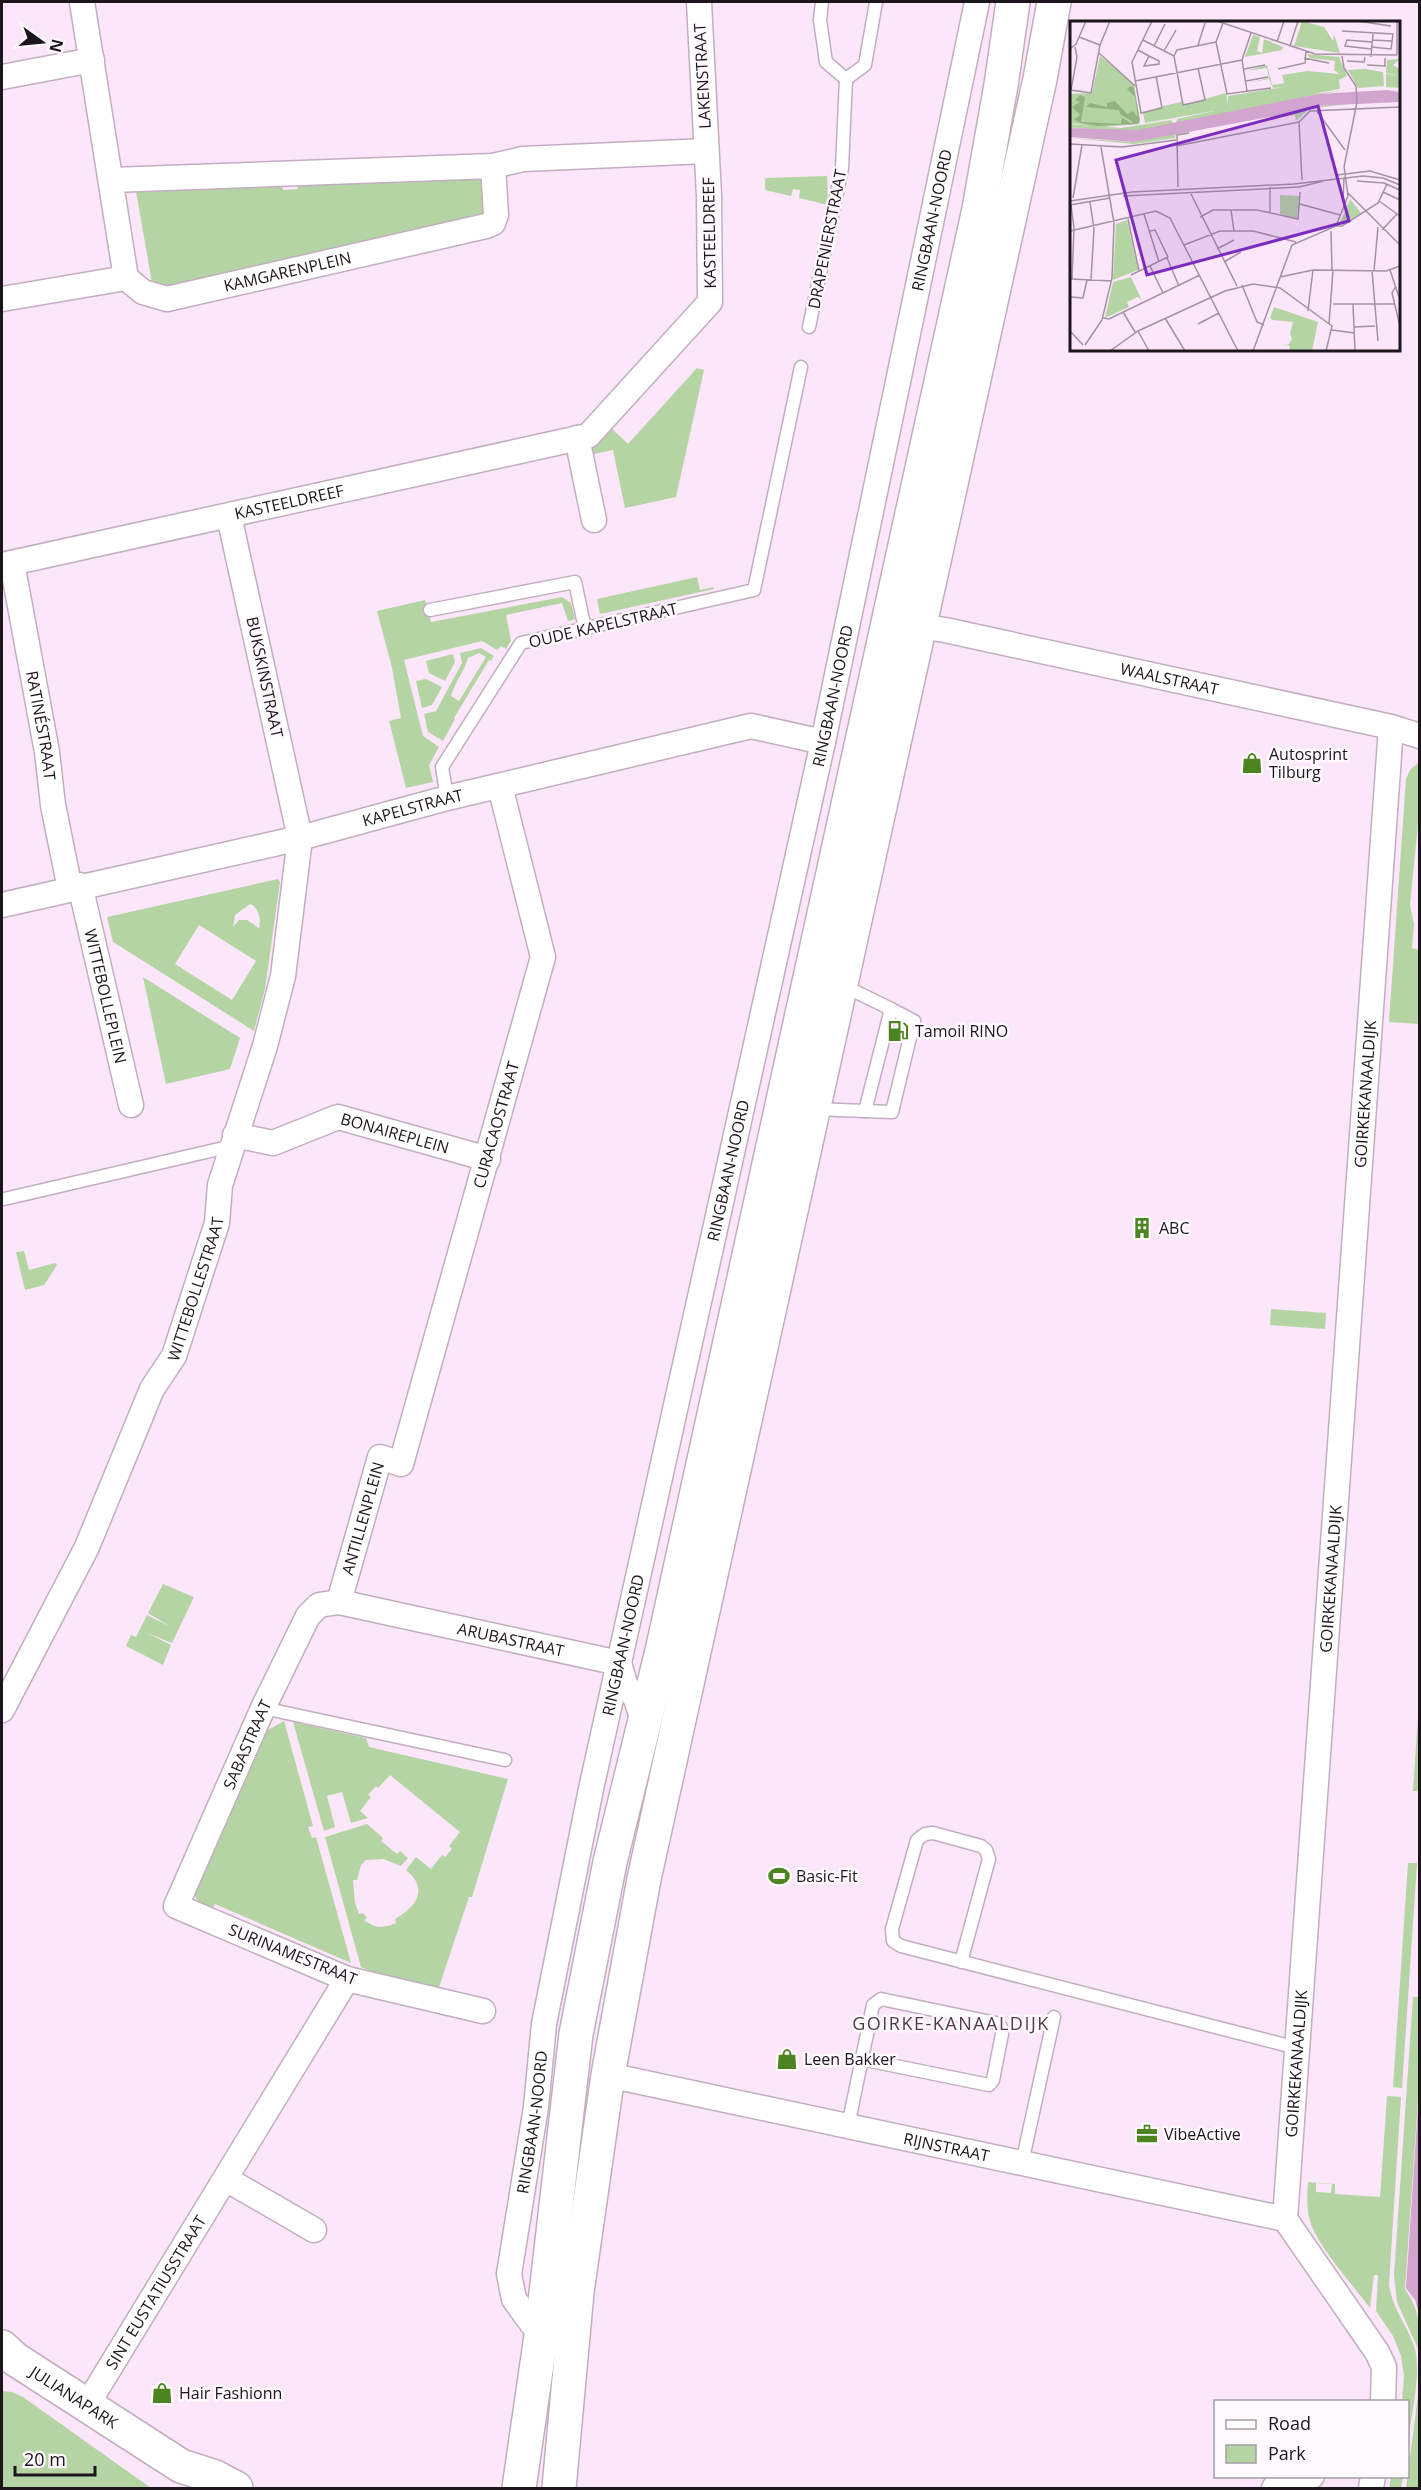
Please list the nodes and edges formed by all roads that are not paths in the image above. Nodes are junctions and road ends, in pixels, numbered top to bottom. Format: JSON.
{"nodes":[{"id":1,"x":82,"y":2,"type":"edge"},
{"id":2,"x":699,"y":2,"type":"edge"},
{"id":3,"x":822,"y":2,"type":"edge"},
{"id":4,"x":876,"y":2,"type":"edge"},
{"id":5,"x":977,"y":2,"type":"edge"},
{"id":6,"x":1013,"y":2,"type":"edge"},
{"id":7,"x":1054,"y":2,"type":"edge"},
{"id":8,"x":92,"y":60,"type":"junction"},
{"id":9,"x":2,"y":77,"type":"edge"},
{"id":10,"x":846,"y":79,"type":"junction"},
{"id":11,"x":706,"y":151,"type":"junction"},
{"id":12,"x":493,"y":166,"type":"junction"},
{"id":13,"x":112,"y":180,"type":"junction"},
{"id":14,"x":126,"y":278,"type":"junction"},
{"id":15,"x":2,"y":299,"type":"edge"},
{"id":16,"x":809,"y":327,"type":"dead end"},
{"id":17,"x":801,"y":367,"type":"dead end"},
{"id":18,"x":576,"y":438,"type":"junction"},
{"id":19,"x":229,"y":516,"type":"junction"},
{"id":20,"x":594,"y":520,"type":"dead end"},
{"id":21,"x":7,"y":564,"type":"edge"},
{"id":22,"x":430,"y":610,"type":"dead end"},
{"id":23,"x":919,"y":626,"type":"junction"},
{"id":24,"x":585,"y":629,"type":"junction"},
{"id":25,"x":1391,"y":727,"type":"junction"},
{"id":26,"x":1419,"y":736,"type":"edge"},
{"id":27,"x":823,"y":742,"type":"junction"},
{"id":28,"x":500,"y":786,"type":"junction"},
{"id":29,"x":447,"y":798,"type":"junction"},
{"id":30,"x":300,"y":838,"type":"junction"},
{"id":31,"x":75,"y":887,"type":"junction"},
{"id":32,"x":2,"y":904,"type":"edge"},
{"id":33,"x":841,"y":984,"type":"junction"},
{"id":34,"x":891,"y":1009,"type":"junction"},
{"id":35,"x":132,"y":1106,"type":"dead end"},
{"id":36,"x":813,"y":1109,"type":"junction"},
{"id":37,"x":865,"y":1111,"type":"junction"},
{"id":38,"x":233,"y":1141,"type":"junction"},
{"id":39,"x":488,"y":1159,"type":"junction"},
{"id":40,"x":4,"y":1199,"type":"dead end"},
{"id":41,"x":402,"y":1464,"type":"joint"},
{"id":42,"x":339,"y":1602,"type":"junction"},
{"id":43,"x":619,"y":1663,"type":"junction"},
{"id":44,"x":263,"y":1708,"type":"junction"},
{"id":45,"x":2,"y":1710,"type":"edge"},
{"id":46,"x":644,"y":1724,"type":"junction"},
{"id":47,"x":505,"y":1760,"type":"dead end"},
{"id":48,"x":610,"y":1862,"type":"junction"},
{"id":49,"x":176,"y":1906,"type":"joint"},
{"id":50,"x":962,"y":1962,"type":"junction"},
{"id":51,"x":346,"y":1979,"type":"junction"},
{"id":52,"x":483,"y":2011,"type":"dead end"},
{"id":53,"x":1054,"y":2017,"type":"dead end"},
{"id":54,"x":1297,"y":2048,"type":"junction"},
{"id":55,"x":861,"y":2059,"type":"junction"},
{"id":56,"x":621,"y":2077,"type":"junction"},
{"id":57,"x":848,"y":2126,"type":"junction"},
{"id":58,"x":1022,"y":2163,"type":"junction"},
{"id":59,"x":226,"y":2179,"type":"junction"},
{"id":60,"x":1285,"y":2219,"type":"junction"},
{"id":61,"x":314,"y":2230,"type":"dead end"},
{"id":62,"x":541,"y":2336,"type":"junction"},
{"id":63,"x":2,"y":2347,"type":"edge"},
{"id":64,"x":1383,"y":2400,"type":"edge"},
{"id":65,"x":87,"y":2405,"type":"junction"},
{"id":66,"x":188,"y":2477,"type":"edge"},
{"id":67,"x":1306,"y":2478,"type":"edge"},
{"id":68,"x":236,"y":2488,"type":"edge"},
{"id":69,"x":519,"y":2488,"type":"edge"},
{"id":70,"x":558,"y":2488,"type":"edge"},
{"id":71,"x":1274,"y":2488,"type":"edge"}],
"edges":[{"from":1,"to":8,"type":"street"},
{"from":2,"to":11,"type":"street","name":"LAKENSTRAAT"},
{"from":3,"to":10,"type":"lane"},
{"from":4,"to":10,"type":"lane"},
{"from":5,"to":27,"type":"street","name":"RINGBAAN-NOORD"},
{"from":6,"to":46,"type":"main road","name":"RINGBAAN-NOORD"},
{"from":7,"to":23,"type":"main road"},
{"from":8,"to":9,"type":"street"},
{"from":8,"to":13,"type":"street"},
{"from":10,"to":16,"type":"lane","name":"DRAPENIERSTRAAT"},
{"from":11,"to":12,"type":"street"},
{"from":11,"to":18,"type":"street","name":"KASTEELDREEF"},
{"from":12,"to":13,"type":"street"},
{"from":12,"to":14,"type":"street","name":"KAMGARENPLEIN"},
{"from":13,"to":14,"type":"street"},
{"from":14,"to":15,"type":"street"},
{"from":17,"to":24,"type":"lane","name":"OUDE KAPELSTRAAT"},
{"from":18,"to":19,"type":"street","name":"KASTEELDREEF"},
{"from":18,"to":20,"type":"street"},
{"from":19,"to":21,"type":"street","name":"KASTEELDREEF"},
{"from":19,"to":30,"type":"street","name":"BUKSKINSTRAAT"},
{"from":21,"to":31,"type":"street","name":"RATINÉSTRAAT"},
{"from":22,"to":24,"type":"lane"},
{"from":23,"to":25,"type":"street","name":"WAALSTRAAT"},
{"from":23,"to":33,"type":"main road"},
{"from":24,"to":29,"type":"lane","name":"OUDE KAPELSTRAAT"},
{"from":25,"to":26,"type":"street","name":"WAALSTRAAT"},
{"from":25,"to":54,"type":"street","name":"GOIRKEKANAALDIJK"},
{"from":27,"to":28,"type":"street","name":"KAPELSTRAAT"},
{"from":27,"to":43,"type":"street","name":"RINGBAAN-NOORD"},
{"from":28,"to":29,"type":"street","name":"KAPELSTRAAT"},
{"from":28,"to":39,"type":"street","name":"CURACAOSTRAAT"},
{"from":29,"to":30,"type":"street","name":"KAPELSTRAAT"},
{"from":30,"to":31,"type":"street","name":"KAPELSTRAAT"},
{"from":30,"to":38,"type":"street","name":"WITTEBOLLESTRAAT"},
{"from":31,"to":32,"type":"street","name":"KAPELSTRAAT"},
{"from":31,"to":35,"type":"street","name":"WITTEBOLLEPLEIN"},
{"from":33,"to":34,"type":"lane"},
{"from":33,"to":36,"type":"main road"},
{"from":34,"to":37,"type":"lane"},
{"from":34,"to":37,"type":"lane"},
{"from":36,"to":37,"type":"lane"},
{"from":36,"to":56,"type":"main road"},
{"from":38,"to":39,"type":"street","name":"BONAIREPLEIN"},
{"from":38,"to":40,"type":"lane"},
{"from":38,"to":45,"type":"street","name":"WITTEBOLLESTRAAT"},
{"from":39,"to":41,"type":"street","name":"CURACAOSTRAAT"},
{"from":41,"to":42,"type":"street","name":"ANTILLENPLEIN"},
{"from":42,"to":43,"type":"street","name":"ARUBASTRAAT"},
{"from":42,"to":44,"type":"street","name":"SABASTRAAT"},
{"from":43,"to":46,"type":"street"},
{"from":43,"to":62,"type":"street","name":"RINGBAAN-NOORD"},
{"from":44,"to":47,"type":"lane"},
{"from":44,"to":49,"type":"street","name":"SABASTRAAT"},
{"from":46,"to":48,"type":"main road","name":"RINGBAAN-NOORD"},
{"from":48,"to":56,"type":"main road","name":"RINGBAAN-NOORD"},
{"from":48,"to":62,"type":"main road","name":"RINGBAAN-NOORD"},
{"from":49,"to":51,"type":"street","name":"SURINAMESTRAAT"},
{"from":50,"to":50,"type":"lane"},
{"from":50,"to":54,"type":"lane"},
{"from":51,"to":52,"type":"street","name":"SURINAMESTRAAT"},
{"from":51,"to":59,"type":"street","name":"SINT EUSTATIUSSTRAAT"},
{"from":53,"to":58,"type":"lane"},
{"from":54,"to":60,"type":"street","name":"GOIRKEKANAALDIJK"},
{"from":55,"to":55,"type":"lane"},
{"from":55,"to":57,"type":"lane"},
{"from":56,"to":57,"type":"street","name":"RIJNSTRAAT"},
{"from":56,"to":70,"type":"main road"},
{"from":57,"to":58,"type":"street","name":"RIJNSTRAAT"},
{"from":58,"to":60,"type":"street","name":"RIJNSTRAAT"},
{"from":59,"to":61,"type":"street"},
{"from":59,"to":65,"type":"street","name":"SINT EUSTATIUSSTRAAT"},
{"from":60,"to":64,"type":"street"},
{"from":62,"to":69,"type":"main road","name":"RINGBAAN-NOORD"},
{"from":63,"to":65,"type":"main road","name":"JULIANAPARK"},
{"from":65,"to":66,"type":"main road","name":"JULIANAPARK"},
{"from":66,"to":68,"type":"main road","name":"JULIANAPARK"},
{"from":67,"to":71,"type":"street"}]}
